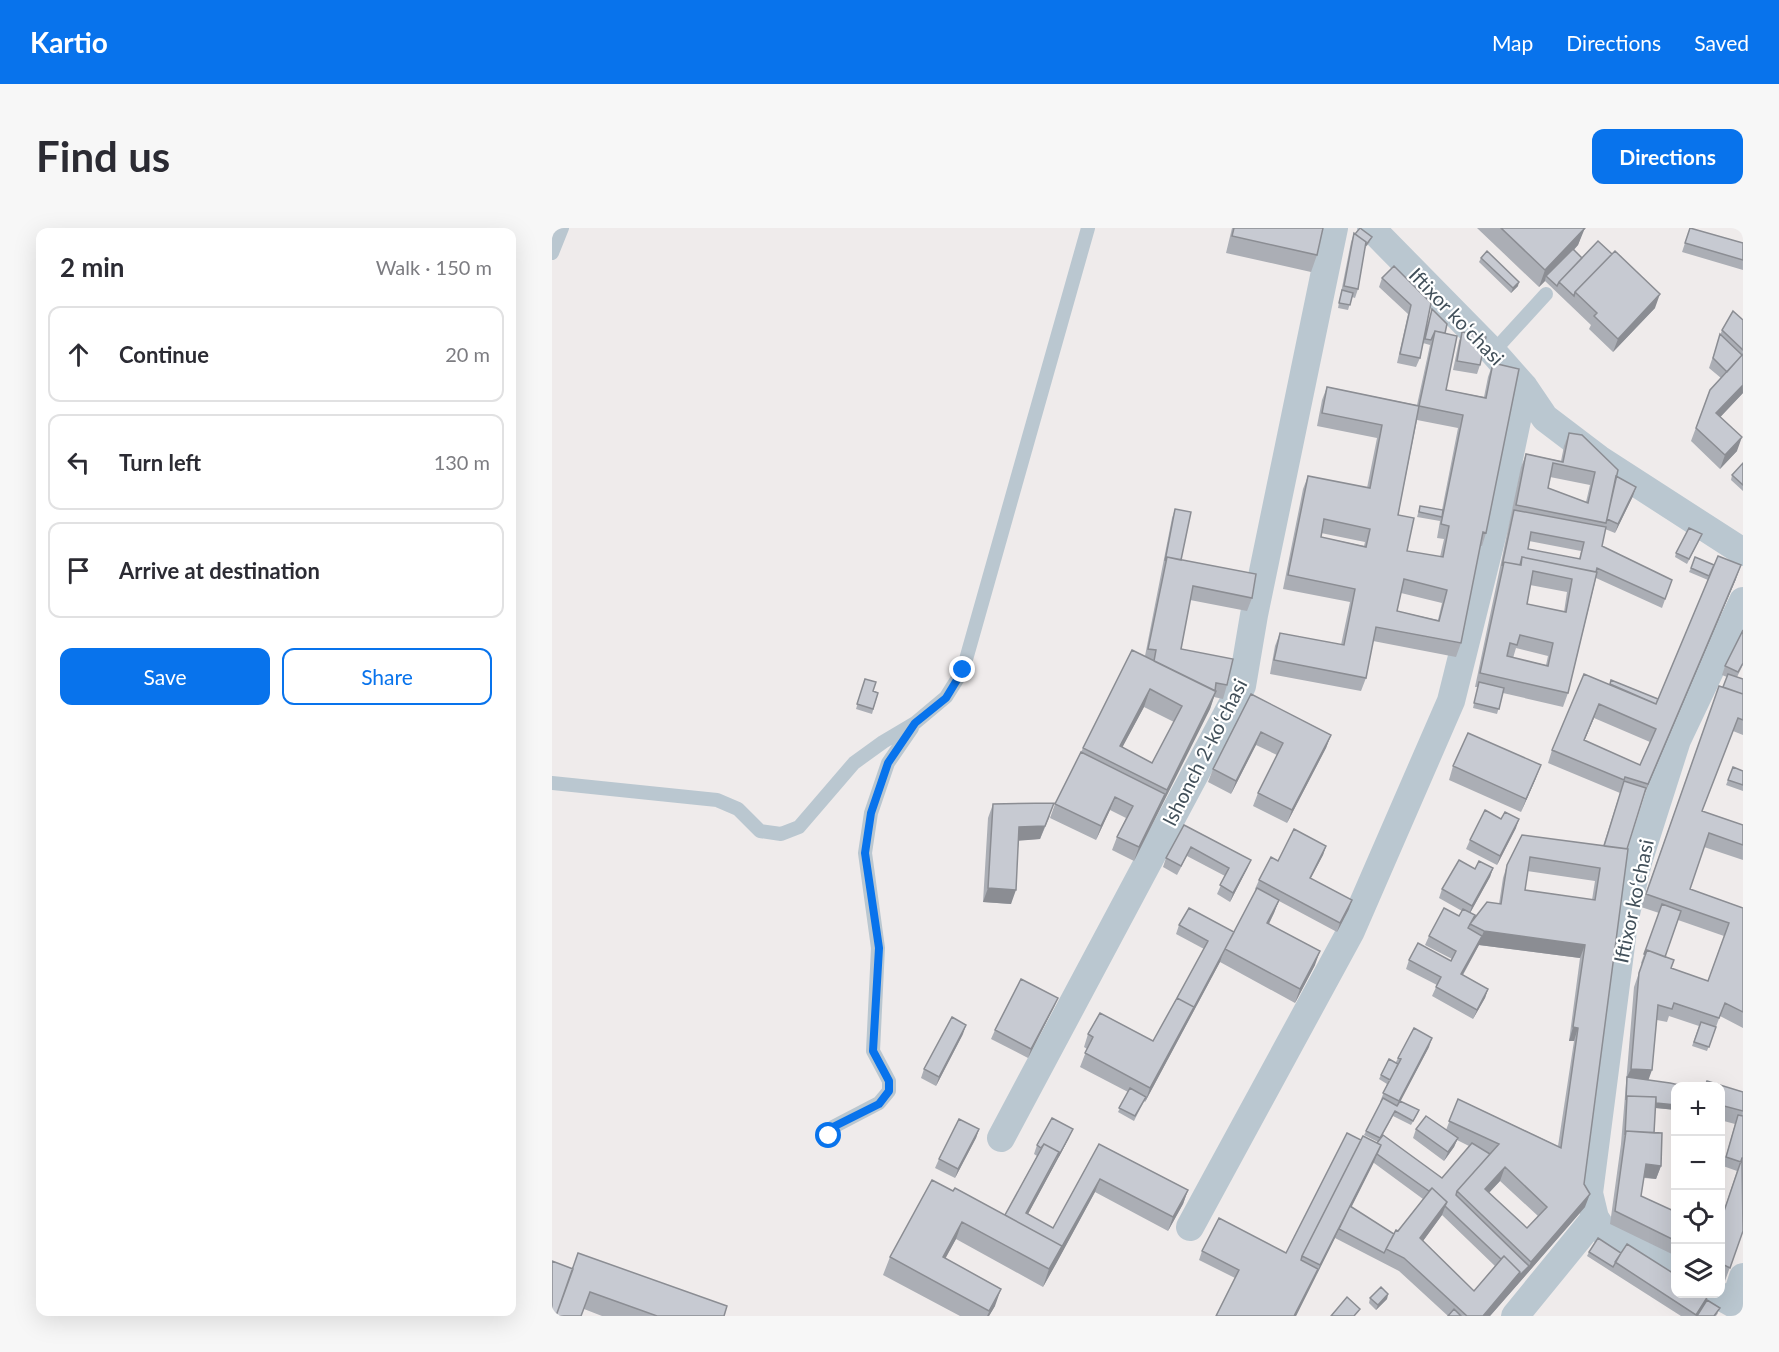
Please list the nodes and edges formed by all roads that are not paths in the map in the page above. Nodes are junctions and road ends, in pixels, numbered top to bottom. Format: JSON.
{"nodes":[{"id":1,"x":562,"y":228,"type":"edge"},
{"id":2,"x":1088,"y":228,"type":"edge"},
{"id":3,"x":1334,"y":228,"type":"edge"},
{"id":4,"x":1371,"y":228,"type":"edge"},
{"id":5,"x":552,"y":253,"type":"edge"},
{"id":6,"x":1546,"y":294,"type":"dead end"},
{"id":7,"x":1493,"y":352,"type":"junction"},
{"id":8,"x":1524,"y":387,"type":"junction"},
{"id":9,"x":1743,"y":552,"type":"edge"},
{"id":10,"x":1743,"y":601,"type":"edge"},
{"id":11,"x":915,"y":723,"type":"junction"},
{"id":12,"x":552,"y":783,"type":"edge"},
{"id":13,"x":829,"y":1136,"type":"dead end"},
{"id":14,"x":1001,"y":1138,"type":"dead end"},
{"id":15,"x":1595,"y":1218,"type":"junction"},
{"id":16,"x":1190,"y":1227,"type":"dead end"},
{"id":17,"x":1671,"y":1268,"type":"edge"},
{"id":18,"x":1743,"y":1277,"type":"edge"},
{"id":19,"x":1731,"y":1302,"type":"edge"},
{"id":20,"x":1515,"y":1316,"type":"edge"}],
"edges":[{"from":1,"to":5,"type":"lane"},
{"from":2,"to":11,"type":"lane"},
{"from":3,"to":14,"type":"street","name":"Ishonch 2-koʻchasi"},
{"from":4,"to":7,"type":"street","name":"Iftixor koʻchasi"},
{"from":6,"to":7,"type":"lane"},
{"from":7,"to":8,"type":"street","name":"Iftixor koʻchasi"},
{"from":8,"to":9,"type":"street","name":"Iftixor koʻchasi"},
{"from":8,"to":16,"type":"street"},
{"from":10,"to":15,"type":"street","name":"Iftixor koʻchasi"},
{"from":11,"to":12,"type":"lane"},
{"from":11,"to":13,"type":"lane"},
{"from":15,"to":17,"type":"street"},
{"from":15,"to":20,"type":"street"},
{"from":18,"to":19,"type":"street"}]}
